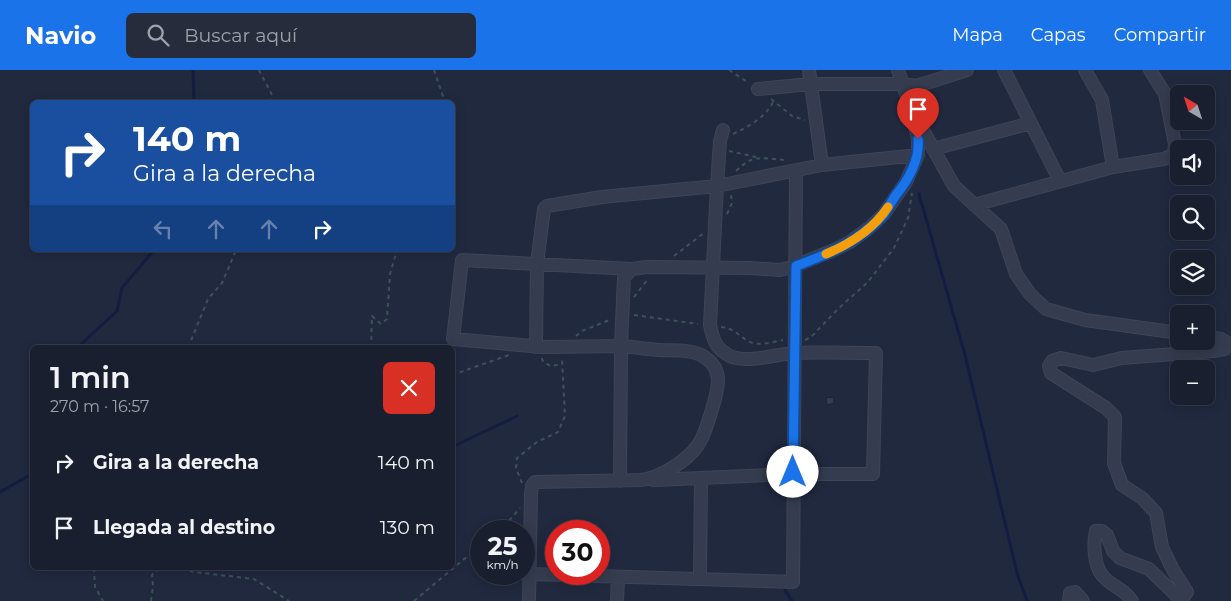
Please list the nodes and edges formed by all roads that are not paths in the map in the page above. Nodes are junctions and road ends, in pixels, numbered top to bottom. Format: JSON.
{"nodes":[{"id":1,"x":809,"y":70,"type":"edge"},
{"id":2,"x":898,"y":70,"type":"edge"},
{"id":3,"x":967,"y":70,"type":"edge"},
{"id":4,"x":1004,"y":70,"type":"edge"},
{"id":5,"x":1084,"y":70,"type":"edge"},
{"id":6,"x":1150,"y":70,"type":"edge"},
{"id":7,"x":811,"y":84,"type":"junction"},
{"id":8,"x":902,"y":84,"type":"junction"},
{"id":9,"x":758,"y":89,"type":"road end"},
{"id":10,"x":910,"y":109,"type":"junction"},
{"id":11,"x":1031,"y":123,"type":"junction"},
{"id":12,"x":721,"y":139,"type":"road end"},
{"id":13,"x":933,"y":149,"type":"junction"},
{"id":14,"x":918,"y":155,"type":"junction"},
{"id":15,"x":822,"y":165,"type":"junction"},
{"id":16,"x":792,"y":166,"type":"junction"},
{"id":17,"x":1113,"y":167,"type":"junction"},
{"id":18,"x":1060,"y":181,"type":"junction"},
{"id":19,"x":717,"y":186,"type":"junction"},
{"id":20,"x":974,"y":205,"type":"junction"},
{"id":21,"x":537,"y":264,"type":"junction"},
{"id":22,"x":796,"y":266,"type":"junction"},
{"id":23,"x":713,"y":268,"type":"junction"},
{"id":24,"x":632,"y":269,"type":"junction"},
{"id":25,"x":1170,"y":332,"type":"edge"},
{"id":26,"x":1215,"y":338,"type":"edge"},
{"id":27,"x":621,"y":346,"type":"junction"},
{"id":28,"x":536,"y":347,"type":"junction"},
{"id":29,"x":794,"y":353,"type":"junction"},
{"id":30,"x":793,"y":474,"type":"junction"},
{"id":31,"x":700,"y":478,"type":"junction"},
{"id":32,"x":646,"y":480,"type":"junction"},
{"id":33,"x":620,"y":481,"type":"junction"},
{"id":34,"x":531,"y":520,"type":"edge"},
{"id":35,"x":535,"y":574,"type":"edge"},
{"id":36,"x":618,"y":577,"type":"junction"},
{"id":37,"x":700,"y":579,"type":"junction"},
{"id":38,"x":530,"y":585,"type":"edge"},
{"id":39,"x":529,"y":601,"type":"edge"},
{"id":40,"x":617,"y":601,"type":"edge"},
{"id":41,"x":1069,"y":601,"type":"edge"},
{"id":42,"x":1083,"y":601,"type":"edge"},
{"id":43,"x":1132,"y":601,"type":"edge"}],
"edges":[{"from":1,"to":7,"type":"street"},
{"from":2,"to":8,"type":"street"},
{"from":3,"to":8,"type":"street"},
{"from":4,"to":11,"type":"street"},
{"from":5,"to":17,"type":"street"},
{"from":6,"to":17,"type":"street"},
{"from":7,"to":8,"type":"street"},
{"from":7,"to":9,"type":"street"},
{"from":7,"to":15,"type":"street"},
{"from":8,"to":10,"type":"street"},
{"from":10,"to":13,"type":"street"},
{"from":10,"to":14,"type":"street"},
{"from":11,"to":13,"type":"street"},
{"from":11,"to":18,"type":"street"},
{"from":12,"to":19,"type":"street"},
{"from":13,"to":20,"type":"street"},
{"from":14,"to":15,"type":"street"},
{"from":14,"to":22,"type":"street"},
{"from":15,"to":16,"type":"street"},
{"from":16,"to":19,"type":"street"},
{"from":16,"to":22,"type":"street"},
{"from":17,"to":18,"type":"street"},
{"from":18,"to":20,"type":"street"},
{"from":19,"to":21,"type":"street"},
{"from":19,"to":23,"type":"street"},
{"from":20,"to":25,"type":"street"},
{"from":21,"to":24,"type":"street"},
{"from":21,"to":28,"type":"street"},
{"from":21,"to":28,"type":"street"},
{"from":22,"to":23,"type":"street"},
{"from":22,"to":29,"type":"street"},
{"from":23,"to":24,"type":"street"},
{"from":23,"to":29,"type":"street"},
{"from":24,"to":27,"type":"street"},
{"from":26,"to":43,"type":"street"},
{"from":27,"to":28,"type":"street"},
{"from":27,"to":32,"type":"street"},
{"from":27,"to":33,"type":"street"},
{"from":29,"to":30,"type":"street"},
{"from":29,"to":30,"type":"street"},
{"from":30,"to":31,"type":"street"},
{"from":30,"to":37,"type":"street"},
{"from":31,"to":32,"type":"street"},
{"from":31,"to":37,"type":"street"},
{"from":32,"to":33,"type":"street"},
{"from":33,"to":34,"type":"street"},
{"from":35,"to":36,"type":"street"},
{"from":36,"to":37,"type":"street"},
{"from":36,"to":40,"type":"street"},
{"from":38,"to":39,"type":"street"},
{"from":41,"to":42,"type":"street"}]}
